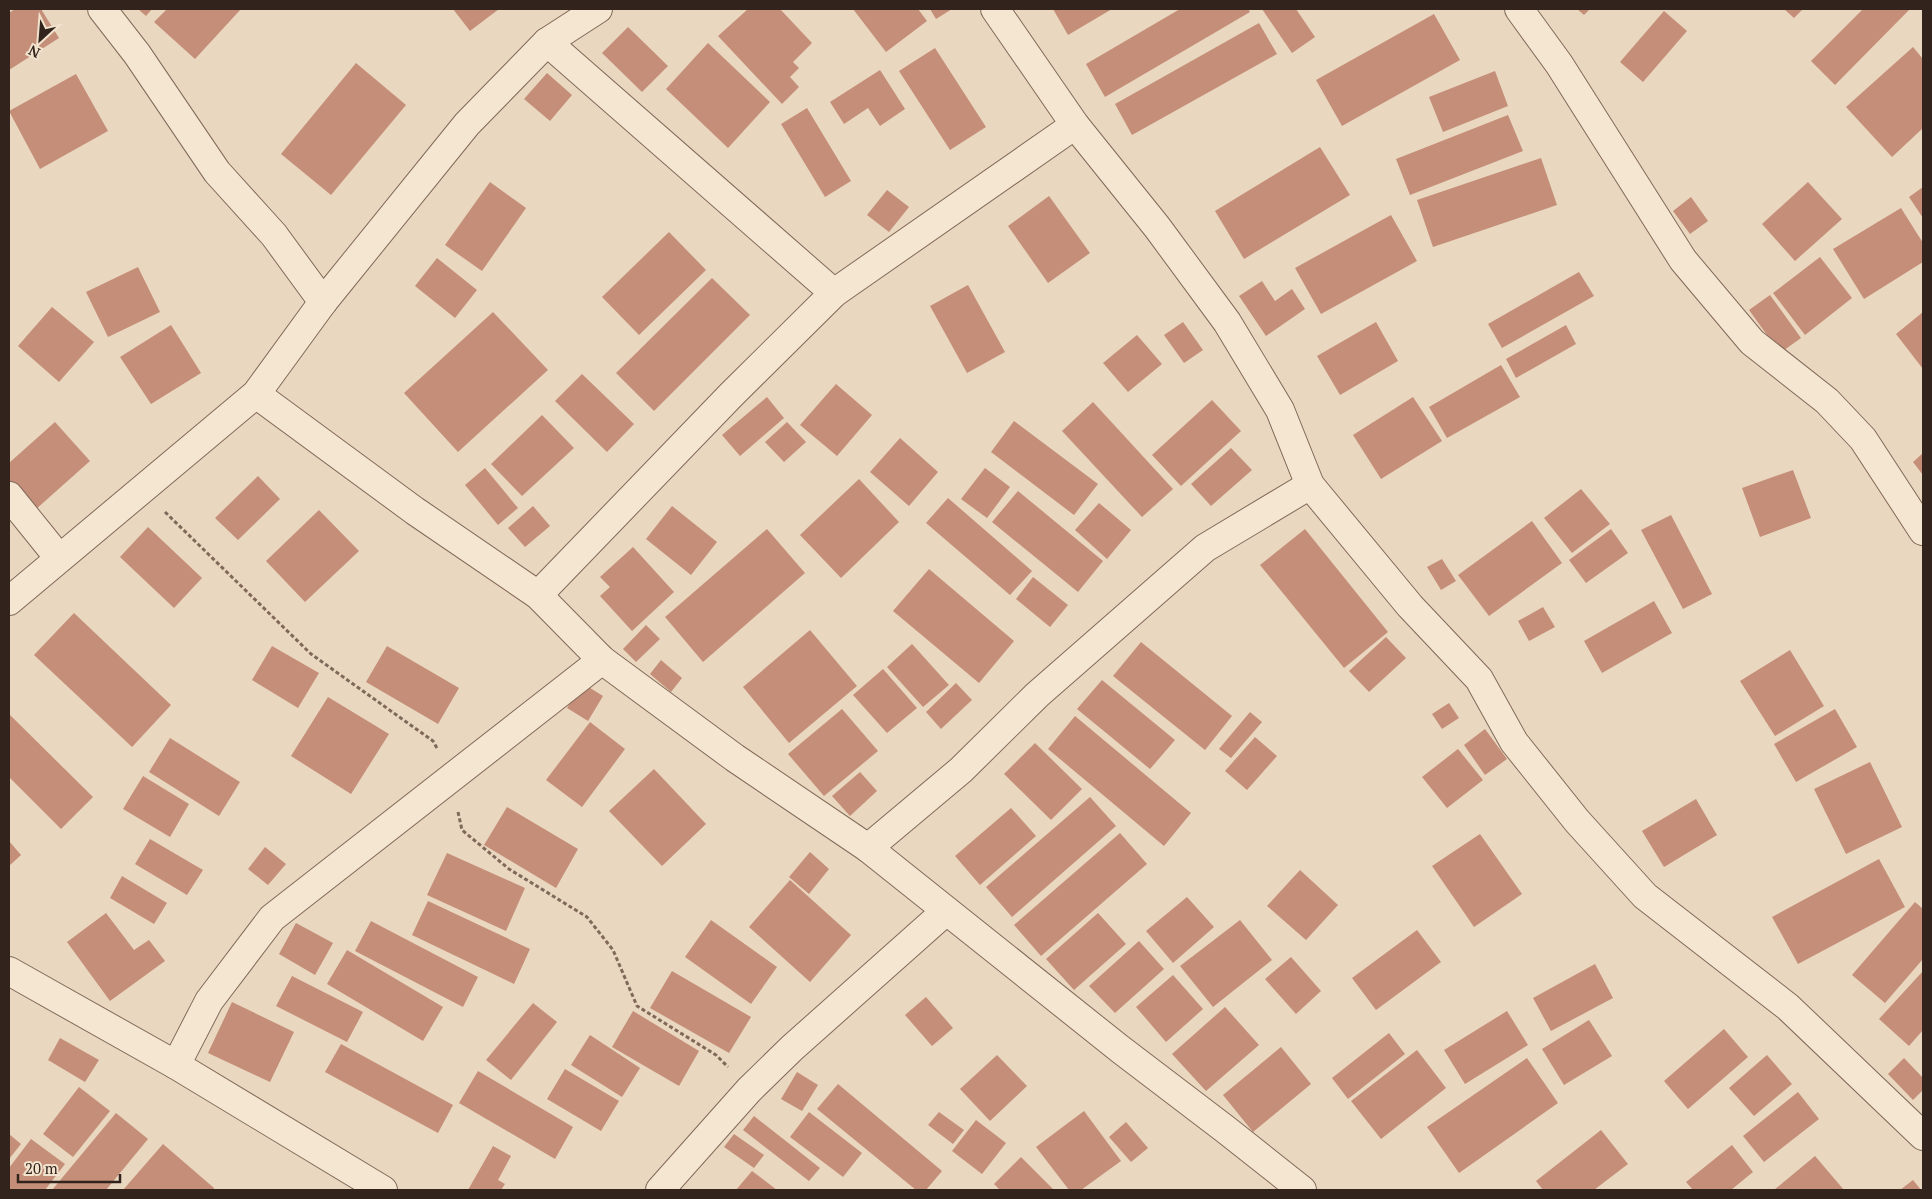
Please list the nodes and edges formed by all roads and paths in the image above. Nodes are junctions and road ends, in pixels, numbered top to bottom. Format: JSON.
{"nodes":[{"id":1,"x":102,"y":9,"type":"edge"},
{"id":2,"x":598,"y":9,"type":"edge"},
{"id":3,"x":995,"y":9,"type":"edge"},
{"id":4,"x":1519,"y":9,"type":"edge"},
{"id":5,"x":547,"y":42,"type":"junction"},
{"id":6,"x":1075,"y":125,"type":"junction"},
{"id":7,"x":834,"y":293,"type":"junction"},
{"id":8,"x":323,"y":302,"type":"junction"},
{"id":9,"x":256,"y":394,"type":"junction"},
{"id":10,"x":1310,"y":485,"type":"junction"},
{"id":11,"x":142,"y":490,"type":"junction"},
{"id":12,"x":9,"y":496,"type":"edge"},
{"id":13,"x":1923,"y":531,"type":"edge"},
{"id":14,"x":59,"y":558,"type":"junction"},
{"id":15,"x":538,"y":595,"type":"junction"},
{"id":16,"x":9,"y":601,"type":"edge"},
{"id":17,"x":602,"y":660,"type":"junction"},
{"id":18,"x":452,"y":776,"type":"junction"},
{"id":19,"x":868,"y":848,"type":"junction"},
{"id":20,"x":946,"y":911,"type":"junction"},
{"id":21,"x":15,"y":981,"type":"edge"},
{"id":22,"x":176,"y":1065,"type":"junction"},
{"id":23,"x":749,"y":1090,"type":"junction"},
{"id":24,"x":1923,"y":1136,"type":"edge"},
{"id":25,"x":384,"y":1190,"type":"edge"},
{"id":26,"x":660,"y":1190,"type":"edge"},
{"id":27,"x":1302,"y":1190,"type":"edge"}],
"edges":[{"from":1,"to":8,"type":"street"},
{"from":2,"to":5,"type":"street"},
{"from":3,"to":6,"type":"street"},
{"from":4,"to":13,"type":"street"},
{"from":5,"to":7,"type":"street"},
{"from":5,"to":8,"type":"street"},
{"from":6,"to":7,"type":"street"},
{"from":6,"to":10,"type":"street"},
{"from":7,"to":15,"type":"street"},
{"from":8,"to":9,"type":"street"},
{"from":9,"to":11,"type":"street"},
{"from":9,"to":15,"type":"street"},
{"from":10,"to":19,"type":"street"},
{"from":10,"to":24,"type":"street"},
{"from":11,"to":14,"type":"street"},
{"from":11,"to":18,"type":"path"},
{"from":12,"to":14,"type":"street"},
{"from":14,"to":16,"type":"street"},
{"from":15,"to":17,"type":"street"},
{"from":17,"to":18,"type":"street"},
{"from":17,"to":19,"type":"street"},
{"from":18,"to":22,"type":"street"},
{"from":18,"to":23,"type":"path"},
{"from":19,"to":20,"type":"street"},
{"from":20,"to":23,"type":"street"},
{"from":20,"to":27,"type":"street"},
{"from":21,"to":22,"type":"street"},
{"from":22,"to":25,"type":"street"},
{"from":23,"to":26,"type":"street"}]}
